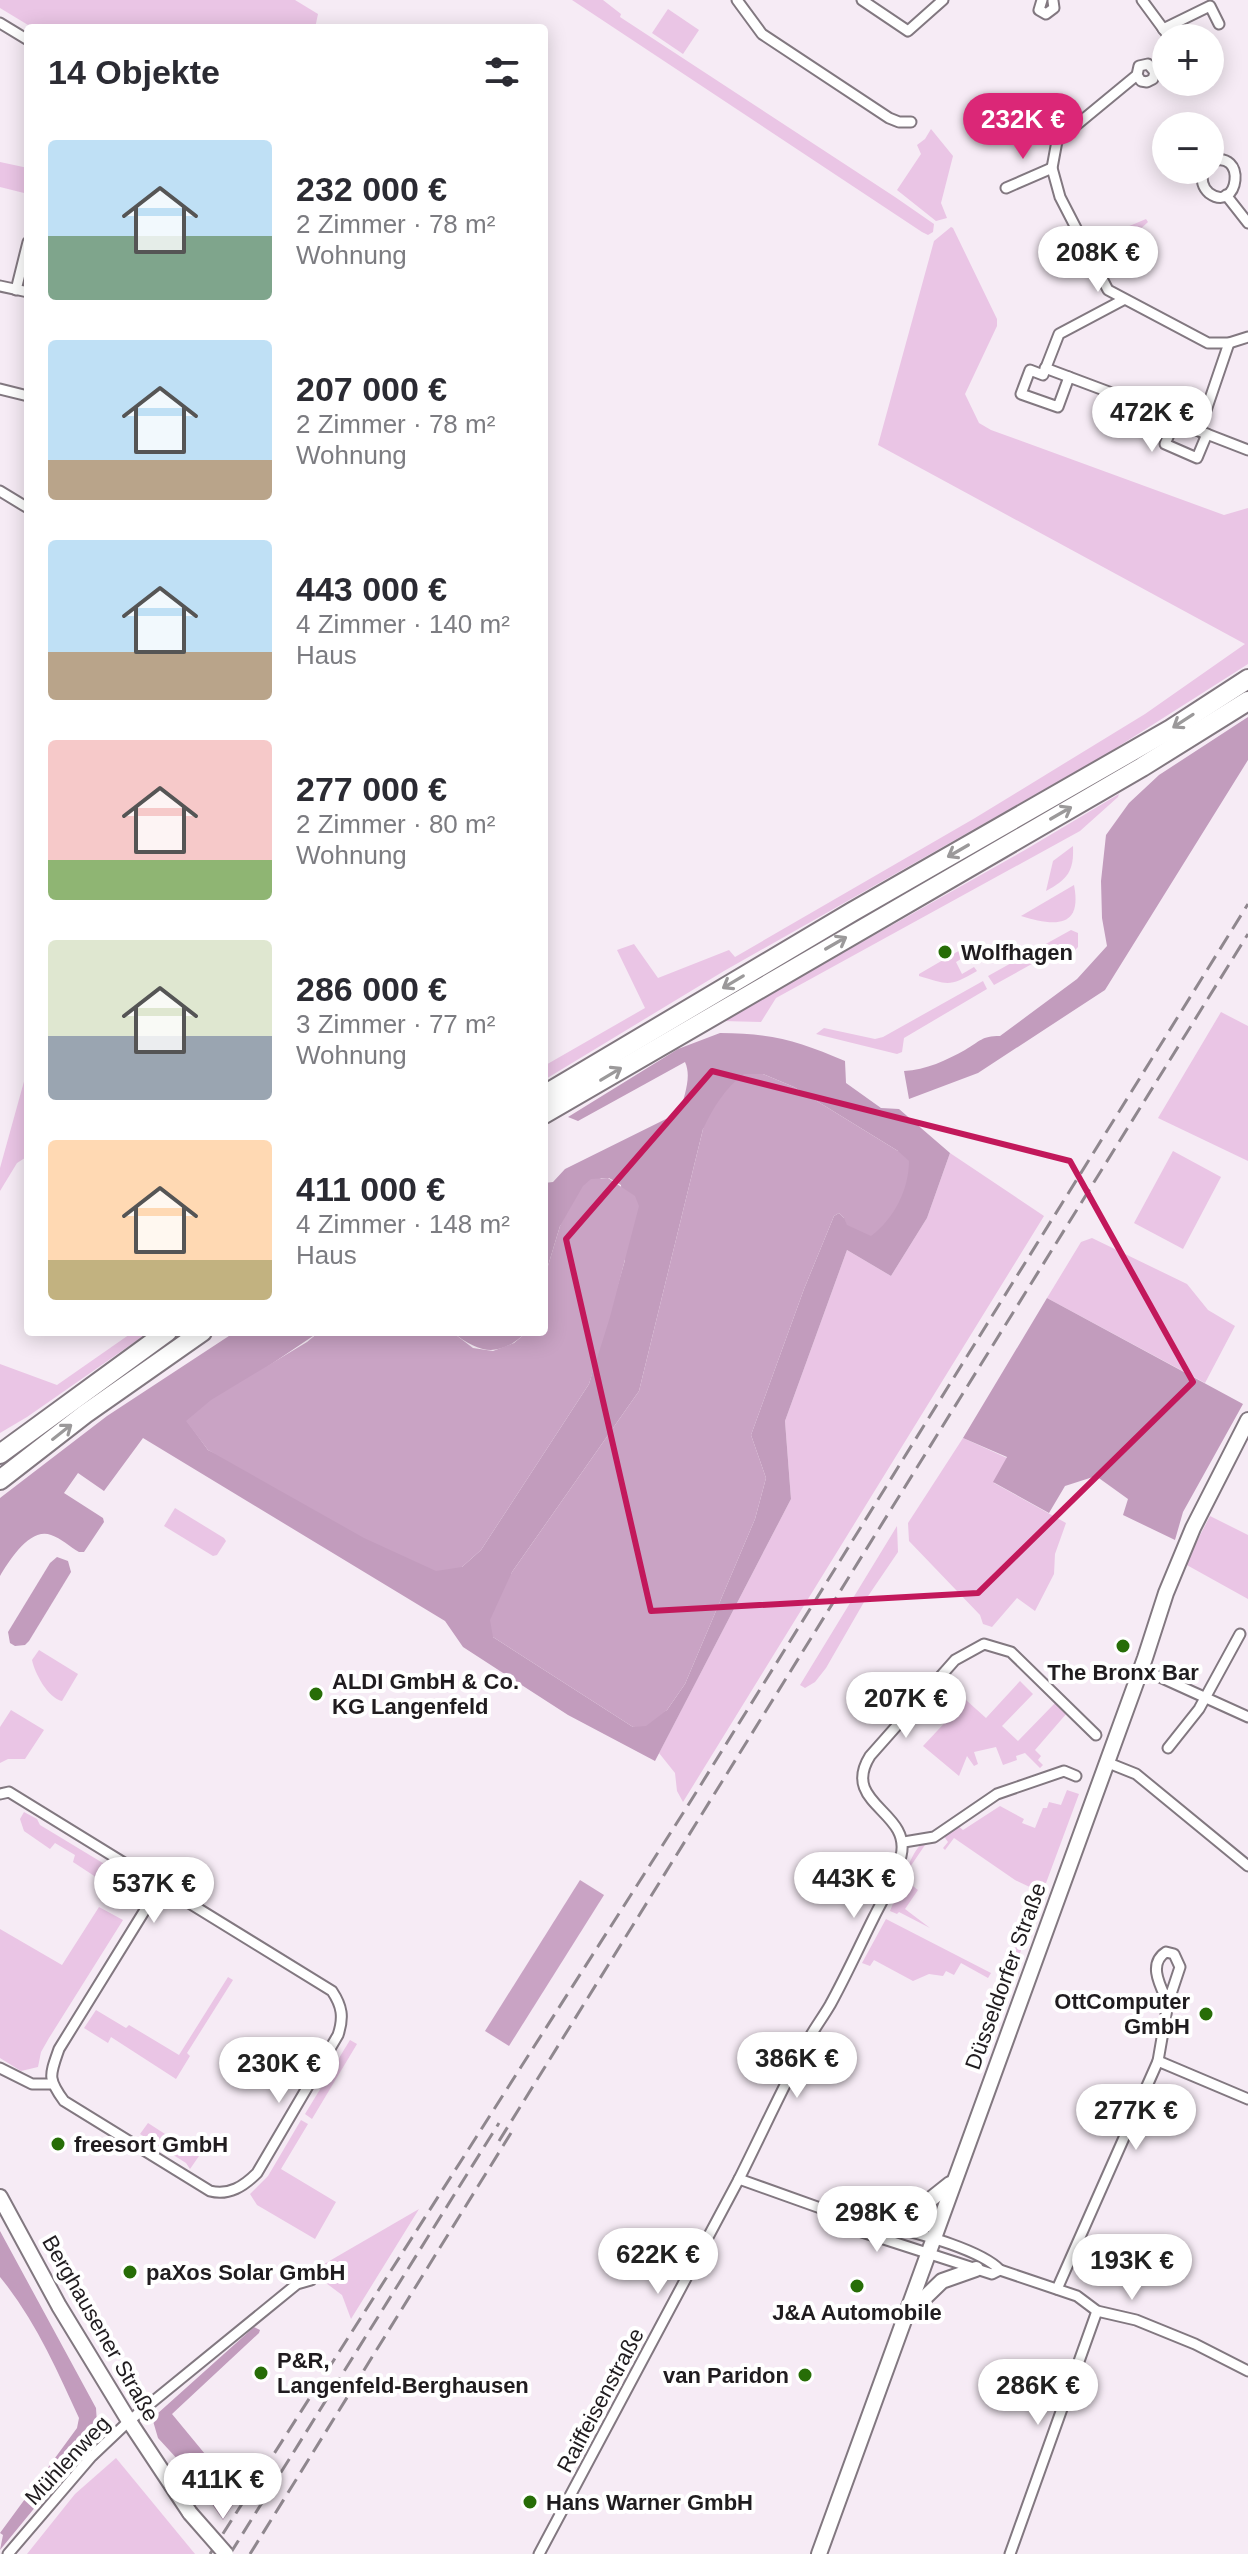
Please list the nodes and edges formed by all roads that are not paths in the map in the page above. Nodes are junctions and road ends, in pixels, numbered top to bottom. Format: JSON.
{"nodes":[{"id":1,"x":737,"y":0,"type":"edge"},
{"id":2,"x":862,"y":0,"type":"edge"},
{"id":3,"x":943,"y":0,"type":"edge"},
{"id":4,"x":1142,"y":0,"type":"edge"},
{"id":5,"x":1048,"y":2,"type":"edge"},
{"id":6,"x":1030,"y":17,"type":"dead end"},
{"id":7,"x":0,"y":23,"type":"edge"},
{"id":8,"x":1159,"y":24,"type":"edge"},
{"id":9,"x":1173,"y":24,"type":"edge"},
{"id":10,"x":1219,"y":24,"type":"dead end"},
{"id":11,"x":24,"y":38,"type":"edge"},
{"id":12,"x":1152,"y":80,"type":"edge"},
{"id":13,"x":911,"y":122,"type":"dead end"},
{"id":14,"x":1224,"y":161,"type":"edge"},
{"id":15,"x":1052,"y":168,"type":"junction"},
{"id":16,"x":1203,"y":184,"type":"edge"},
{"id":17,"x":1006,"y":188,"type":"dead end"},
{"id":18,"x":1226,"y":195,"type":"junction"},
{"id":19,"x":1248,"y":223,"type":"edge"},
{"id":20,"x":24,"y":258,"type":"edge"},
{"id":21,"x":0,"y":286,"type":"edge"},
{"id":22,"x":16,"y":290,"type":"junction"},
{"id":23,"x":24,"y":291,"type":"edge"},
{"id":24,"x":1123,"y":300,"type":"junction"},
{"id":25,"x":1248,"y":337,"type":"edge"},
{"id":26,"x":1229,"y":343,"type":"junction"},
{"id":27,"x":1045,"y":368,"type":"junction"},
{"id":28,"x":1069,"y":377,"type":"junction"},
{"id":29,"x":0,"y":389,"type":"edge"},
{"id":30,"x":24,"y":395,"type":"edge"},
{"id":31,"x":1125,"y":398,"type":"dead end"},
{"id":32,"x":1248,"y":450,"type":"edge"},
{"id":33,"x":0,"y":491,"type":"edge"},
{"id":34,"x":24,"y":506,"type":"edge"},
{"id":35,"x":1248,"y":679,"type":"edge"},
{"id":36,"x":1248,"y":701,"type":"edge"},
{"id":37,"x":548,"y":1093,"type":"edge"},
{"id":38,"x":548,"y":1112,"type":"edge"},
{"id":39,"x":161,"y":1336,"type":"edge"},
{"id":40,"x":196,"y":1336,"type":"edge"},
{"id":41,"x":67,"y":1404,"type":"junction"},
{"id":42,"x":1248,"y":1420,"type":"edge"},
{"id":43,"x":0,"y":1441,"type":"edge"},
{"id":44,"x":0,"y":1454,"type":"edge"},
{"id":45,"x":0,"y":1480,"type":"edge"},
{"id":46,"x":1240,"y":1634,"type":"dead end"},
{"id":47,"x":1151,"y":1673,"type":"dead end"},
{"id":48,"x":1205,"y":1696,"type":"junction"},
{"id":49,"x":1248,"y":1717,"type":"edge"},
{"id":50,"x":1096,"y":1735,"type":"dead end"},
{"id":51,"x":1168,"y":1748,"type":"dead end"},
{"id":52,"x":1106,"y":1762,"type":"junction"},
{"id":53,"x":1076,"y":1776,"type":"dead end"},
{"id":54,"x":0,"y":1794,"type":"edge"},
{"id":55,"x":904,"y":1842,"type":"junction"},
{"id":56,"x":1248,"y":1866,"type":"edge"},
{"id":57,"x":161,"y":1884,"type":"junction"},
{"id":58,"x":1168,"y":2003,"type":"junction"},
{"id":59,"x":1158,"y":2061,"type":"junction"},
{"id":60,"x":0,"y":2068,"type":"edge"},
{"id":61,"x":52,"y":2084,"type":"junction"},
{"id":62,"x":1248,"y":2099,"type":"edge"},
{"id":63,"x":739,"y":2179,"type":"junction"},
{"id":64,"x":953,"y":2181,"type":"junction"},
{"id":65,"x":0,"y":2197,"type":"edge"},
{"id":66,"x":851,"y":2219,"type":"junction"},
{"id":67,"x":881,"y":2223,"type":"junction"},
{"id":68,"x":930,"y":2246,"type":"junction"},
{"id":69,"x":976,"y":2269,"type":"junction"},
{"id":70,"x":1000,"y":2270,"type":"junction"},
{"id":71,"x":311,"y":2280,"type":"dead end"},
{"id":72,"x":1057,"y":2289,"type":"junction"},
{"id":73,"x":1097,"y":2311,"type":"junction"},
{"id":74,"x":905,"y":2317,"type":"junction"},
{"id":75,"x":1248,"y":2371,"type":"edge"},
{"id":76,"x":129,"y":2421,"type":"junction"},
{"id":77,"x":8,"y":2554,"type":"edge"},
{"id":78,"x":226,"y":2554,"type":"edge"},
{"id":79,"x":539,"y":2554,"type":"edge"},
{"id":80,"x":819,"y":2554,"type":"edge"},
{"id":81,"x":1010,"y":2554,"type":"edge"}],
"edges":[{"from":1,"to":13,"type":"street"},
{"from":2,"to":3,"type":"street"},
{"from":4,"to":8,"type":"street"},
{"from":5,"to":6,"type":"street"},
{"from":7,"to":11,"type":"street"},
{"from":9,"to":10,"type":"street"},
{"from":12,"to":15,"type":"street"},
{"from":14,"to":18,"type":"street"},
{"from":15,"to":17,"type":"street"},
{"from":15,"to":24,"type":"street"},
{"from":16,"to":18,"type":"street"},
{"from":18,"to":19,"type":"street"},
{"from":20,"to":22,"type":"street"},
{"from":21,"to":22,"type":"street"},
{"from":22,"to":23,"type":"street"},
{"from":24,"to":26,"type":"street"},
{"from":24,"to":27,"type":"street"},
{"from":25,"to":26,"type":"street"},
{"from":26,"to":32,"type":"street"},
{"from":27,"to":28,"type":"street"},
{"from":27,"to":28,"type":"street"},
{"from":28,"to":31,"type":"street"},
{"from":29,"to":30,"type":"street"},
{"from":33,"to":34,"type":"street"},
{"from":35,"to":37,"type":"highway","one_way":true},
{"from":38,"to":36,"type":"highway","one_way":true},
{"from":39,"to":41,"type":"highway"},
{"from":45,"to":40,"type":"highway","one_way":true},
{"from":41,"to":43,"type":"highway"},
{"from":41,"to":44,"type":"highway"},
{"from":42,"to":52,"type":"main road","name":"Düsseldorfer Straße"},
{"from":46,"to":48,"type":"street"},
{"from":47,"to":48,"type":"street"},
{"from":48,"to":49,"type":"street"},
{"from":48,"to":51,"type":"street"},
{"from":50,"to":55,"type":"street"},
{"from":52,"to":56,"type":"street"},
{"from":52,"to":64,"type":"main road","name":"Düsseldorfer Straße"},
{"from":53,"to":55,"type":"street"},
{"from":54,"to":57,"type":"street"},
{"from":55,"to":63,"type":"street","name":"Raiffeisenstraße"},
{"from":57,"to":61,"type":"street"},
{"from":57,"to":61,"type":"street"},
{"from":58,"to":58,"type":"street"},
{"from":58,"to":59,"type":"street"},
{"from":59,"to":62,"type":"street"},
{"from":59,"to":72,"type":"street"},
{"from":60,"to":61,"type":"street"},
{"from":63,"to":66,"type":"street"},
{"from":63,"to":79,"type":"street","name":"Raiffeisenstraße"},
{"from":64,"to":67,"type":"main road"},
{"from":64,"to":68,"type":"main road","name":"Düsseldorfer Straße"},
{"from":65,"to":76,"type":"main road","name":"Berghausener Straße"},
{"from":66,"to":67,"type":"street"},
{"from":66,"to":68,"type":"street"},
{"from":67,"to":68,"type":"street"},
{"from":68,"to":69,"type":"street"},
{"from":68,"to":70,"type":"street"},
{"from":68,"to":74,"type":"main road","name":"Düsseldorfer Straße"},
{"from":69,"to":70,"type":"street"},
{"from":69,"to":74,"type":"main road"},
{"from":70,"to":72,"type":"street"},
{"from":71,"to":76,"type":"street","name":"Mühlenweg"},
{"from":72,"to":73,"type":"street"},
{"from":73,"to":75,"type":"street"},
{"from":73,"to":81,"type":"street"},
{"from":74,"to":80,"type":"main road","name":"Düsseldorfer Straße"},
{"from":76,"to":77,"type":"street","name":"Mühlenweg"},
{"from":76,"to":78,"type":"main road","name":"Berghausener Straße","bridge":true}]}
